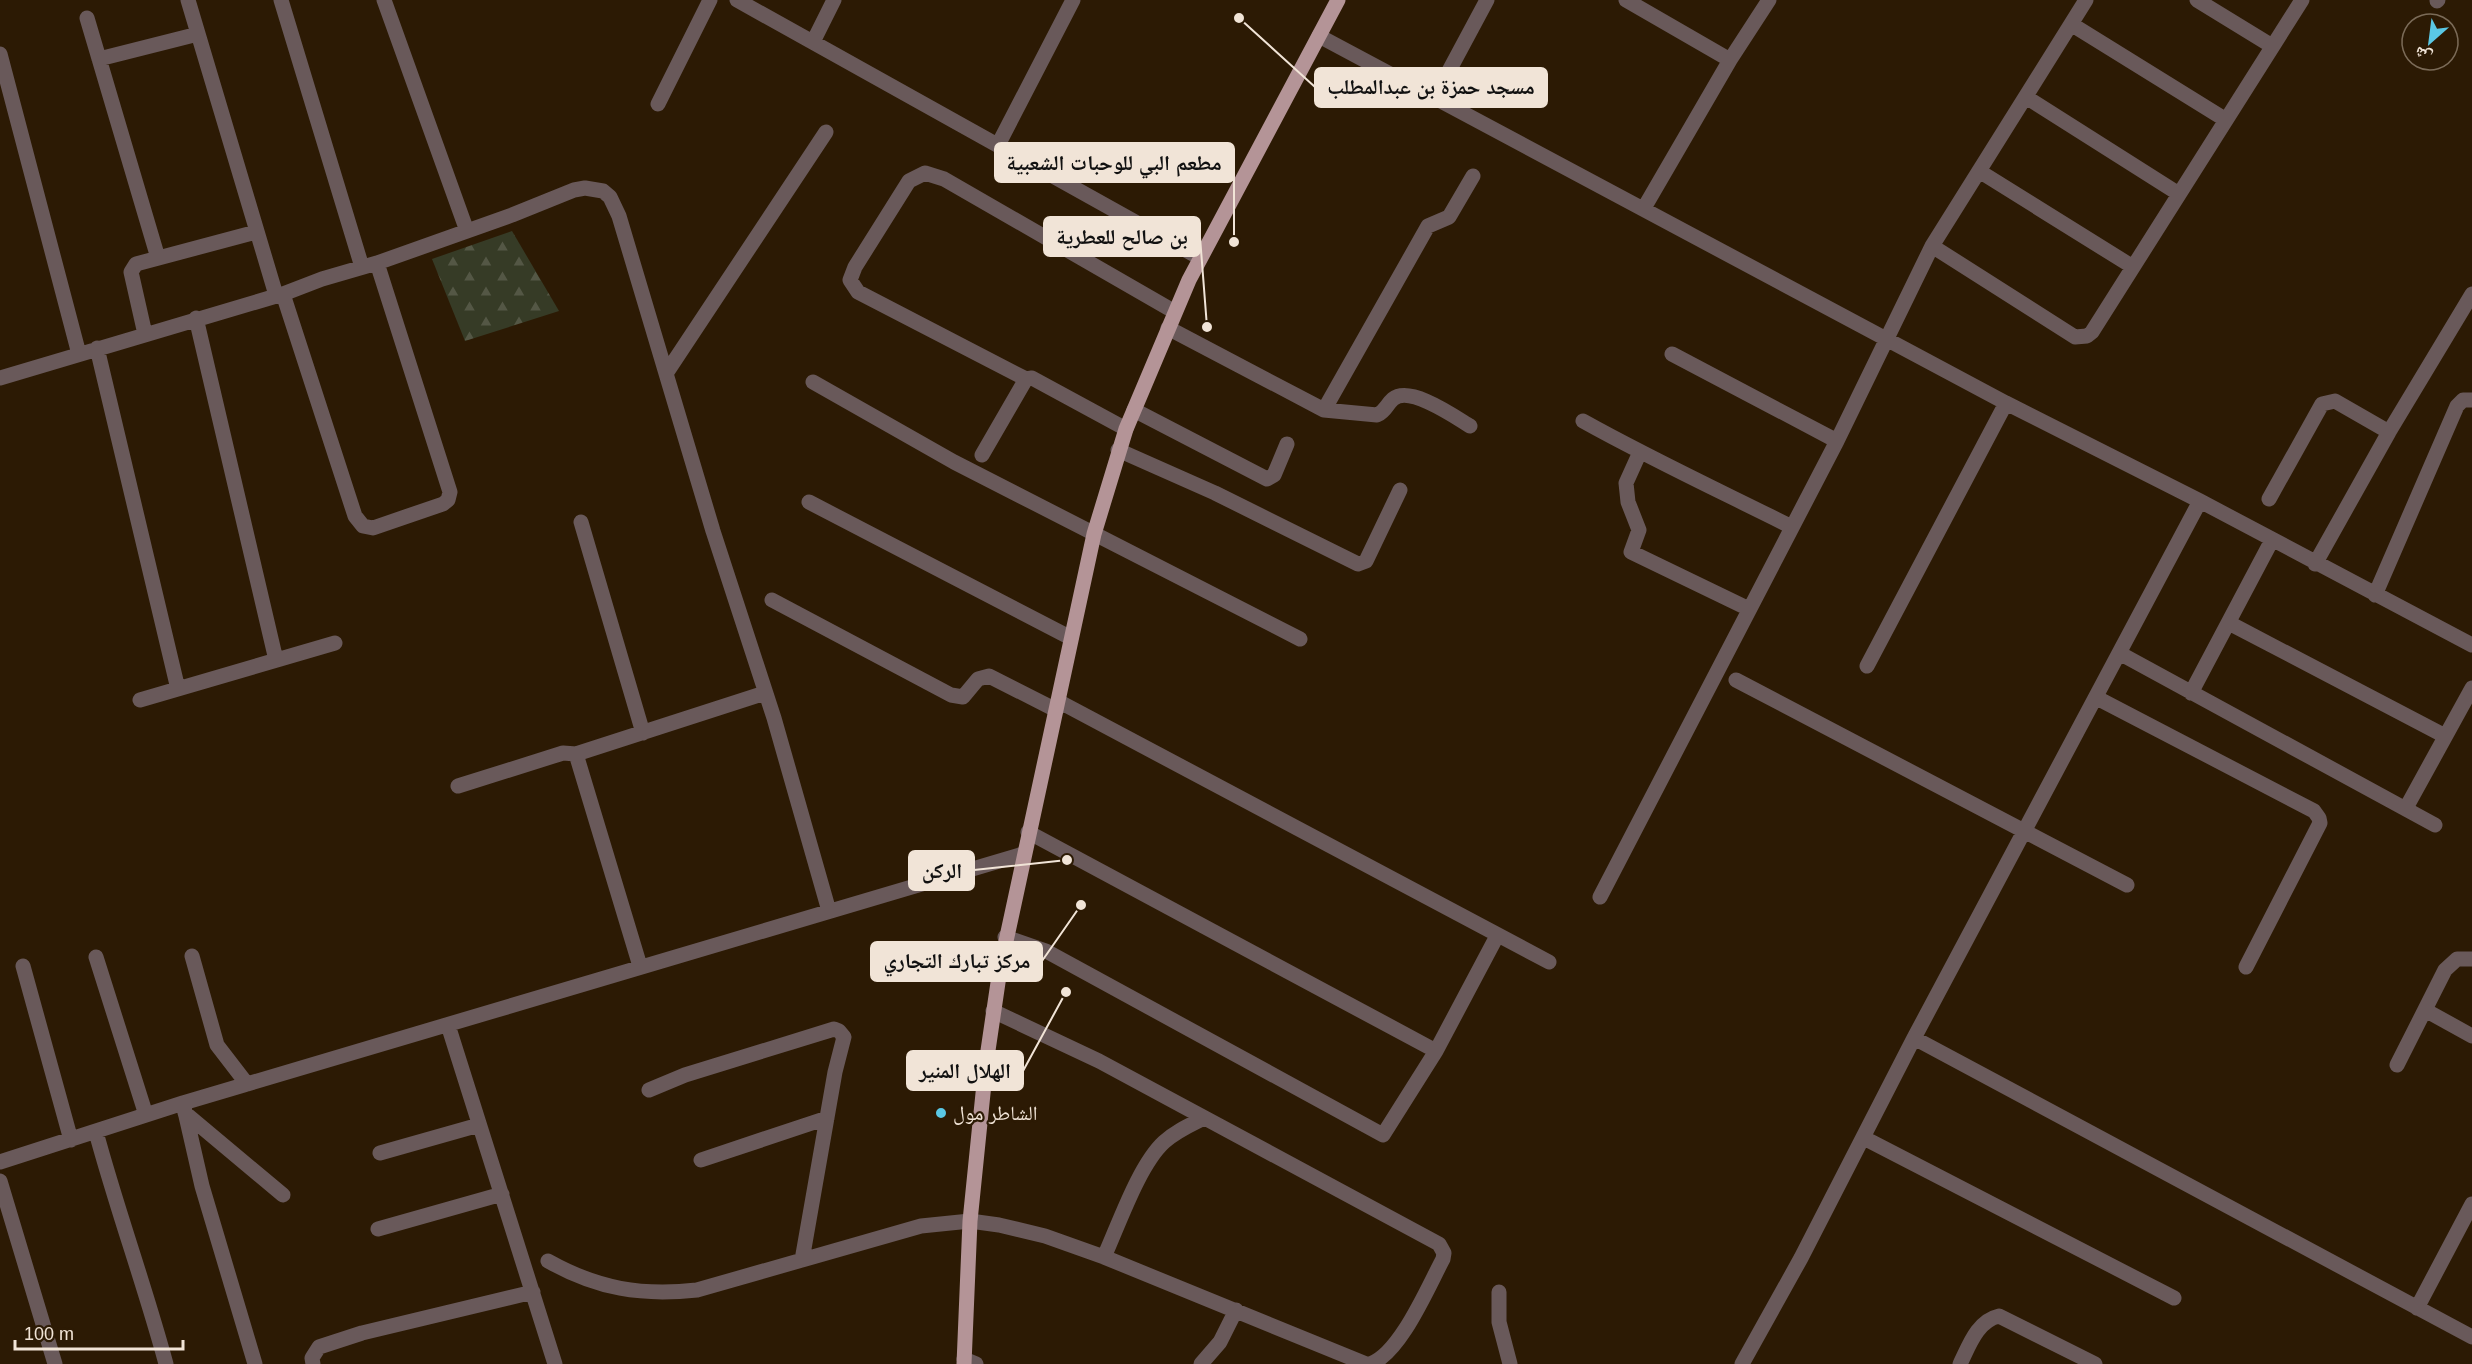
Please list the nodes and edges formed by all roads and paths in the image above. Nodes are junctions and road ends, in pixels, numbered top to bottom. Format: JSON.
{"nodes":[{"id":1,"x":188,"y":0,"type":"edge"},
{"id":2,"x":281,"y":0,"type":"edge"},
{"id":3,"x":384,"y":0,"type":"edge"},
{"id":4,"x":710,"y":0,"type":"edge"},
{"id":5,"x":737,"y":0,"type":"edge"},
{"id":6,"x":834,"y":0,"type":"edge"},
{"id":7,"x":1073,"y":0,"type":"edge"},
{"id":8,"x":1338,"y":0,"type":"edge"},
{"id":9,"x":1487,"y":0,"type":"edge"},
{"id":10,"x":1626,"y":0,"type":"edge"},
{"id":11,"x":1769,"y":0,"type":"edge"},
{"id":12,"x":2086,"y":0,"type":"edge"},
{"id":13,"x":2197,"y":0,"type":"edge"},
{"id":14,"x":2302,"y":0,"type":"edge"},
{"id":15,"x":87,"y":18,"type":"dead end"},
{"id":16,"x":2072,"y":24,"type":"junction"},
{"id":17,"x":198,"y":34,"type":"junction"},
{"id":18,"x":1319,"y":36,"type":"junction"},
{"id":19,"x":813,"y":42,"type":"junction"},
{"id":20,"x":2272,"y":46,"type":"junction"},
{"id":21,"x":0,"y":54,"type":"edge"},
{"id":22,"x":99,"y":59,"type":"junction"},
{"id":23,"x":1730,"y":60,"type":"junction"},
{"id":24,"x":1435,"y":97,"type":"junction"},
{"id":25,"x":2026,"y":97,"type":"junction"},
{"id":26,"x":658,"y":104,"type":"dead end"},
{"id":27,"x":2226,"y":120,"type":"junction"},
{"id":28,"x":826,"y":132,"type":"dead end"},
{"id":29,"x":998,"y":145,"type":"junction"},
{"id":30,"x":1979,"y":171,"type":"junction"},
{"id":31,"x":1473,"y":176,"type":"dead end"},
{"id":32,"x":2179,"y":194,"type":"junction"},
{"id":33,"x":1644,"y":208,"type":"junction"},
{"id":34,"x":467,"y":231,"type":"junction"},
{"id":35,"x":256,"y":232,"type":"junction"},
{"id":36,"x":1932,"y":246,"type":"junction"},
{"id":37,"x":158,"y":258,"type":"junction"},
{"id":38,"x":1200,"y":258,"type":"junction"},
{"id":39,"x":370,"y":265,"type":"junction"},
{"id":40,"x":2133,"y":267,"type":"junction"},
{"id":41,"x":2472,"y":294,"type":"edge"},
{"id":42,"x":279,"y":295,"type":"junction"},
{"id":43,"x":1175,"y":312,"type":"junction"},
{"id":44,"x":196,"y":318,"type":"junction"},
{"id":45,"x":1168,"y":328,"type":"junction"},
{"id":46,"x":145,"y":334,"type":"junction"},
{"id":47,"x":1886,"y":338,"type":"junction"},
{"id":48,"x":98,"y":348,"type":"junction"},
{"id":49,"x":79,"y":354,"type":"junction"},
{"id":50,"x":1672,"y":354,"type":"dead end"},
{"id":51,"x":667,"y":372,"type":"junction"},
{"id":52,"x":0,"y":378,"type":"edge"},
{"id":53,"x":1026,"y":379,"type":"junction"},
{"id":54,"x":813,"y":382,"type":"dead end"},
{"id":55,"x":2472,"y":400,"type":"edge"},
{"id":56,"x":2006,"y":403,"type":"junction"},
{"id":57,"x":1134,"y":410,"type":"junction"},
{"id":58,"x":1324,"y":410,"type":"junction"},
{"id":59,"x":1583,"y":421,"type":"dead end"},
{"id":60,"x":1470,"y":426,"type":"dead end"},
{"id":61,"x":1126,"y":429,"type":"junction"},
{"id":62,"x":2389,"y":432,"type":"junction"},
{"id":63,"x":1837,"y":441,"type":"junction"},
{"id":64,"x":1287,"y":444,"type":"dead end"},
{"id":65,"x":1118,"y":450,"type":"junction"},
{"id":66,"x":1640,"y":452,"type":"junction"},
{"id":67,"x":982,"y":455,"type":"dead end"},
{"id":68,"x":1400,"y":490,"type":"dead end"},
{"id":69,"x":2269,"y":499,"type":"dead end"},
{"id":70,"x":809,"y":501,"type":"dead end"},
{"id":71,"x":2200,"y":501,"type":"junction"},
{"id":72,"x":581,"y":522,"type":"dead end"},
{"id":73,"x":1792,"y":527,"type":"junction"},
{"id":74,"x":1094,"y":534,"type":"junction"},
{"id":75,"x":2272,"y":540,"type":"junction"},
{"id":76,"x":2315,"y":564,"type":"junction"},
{"id":77,"x":2375,"y":595,"type":"junction"},
{"id":78,"x":772,"y":600,"type":"dead end"},
{"id":79,"x":1749,"y":609,"type":"junction"},
{"id":80,"x":2229,"y":623,"type":"junction"},
{"id":81,"x":1071,"y":638,"type":"junction"},
{"id":82,"x":1300,"y":639,"type":"dead end"},
{"id":83,"x":335,"y":643,"type":"dead end"},
{"id":84,"x":2472,"y":645,"type":"edge"},
{"id":85,"x":2121,"y":654,"type":"junction"},
{"id":86,"x":276,"y":660,"type":"junction"},
{"id":87,"x":1867,"y":666,"type":"dead end"},
{"id":88,"x":1736,"y":680,"type":"dead end"},
{"id":89,"x":2472,"y":688,"type":"edge"},
{"id":90,"x":178,"y":689,"type":"junction"},
{"id":91,"x":765,"y":693,"type":"junction"},
{"id":92,"x":2192,"y":693,"type":"junction"},
{"id":93,"x":2097,"y":698,"type":"junction"},
{"id":94,"x":140,"y":700,"type":"dead end"},
{"id":95,"x":1057,"y":705,"type":"junction"},
{"id":96,"x":643,"y":733,"type":"junction"},
{"id":97,"x":2445,"y":736,"type":"junction"},
{"id":98,"x":576,"y":754,"type":"junction"},
{"id":99,"x":458,"y":786,"type":"dead end"},
{"id":100,"x":2406,"y":808,"type":"junction"},
{"id":101,"x":2435,"y":825,"type":"dead end"},
{"id":102,"x":2026,"y":831,"type":"junction"},
{"id":103,"x":1028,"y":832,"type":"junction"},
{"id":104,"x":1023,"y":854,"type":"junction"},
{"id":105,"x":2127,"y":885,"type":"dead end"},
{"id":106,"x":1600,"y":897,"type":"dead end"},
{"id":107,"x":829,"y":911,"type":"junction"},
{"id":108,"x":1497,"y":936,"type":"junction"},
{"id":109,"x":1005,"y":937,"type":"junction"},
{"id":110,"x":192,"y":956,"type":"dead end"},
{"id":111,"x":96,"y":957,"type":"dead end"},
{"id":112,"x":2472,"y":959,"type":"edge"},
{"id":113,"x":1549,"y":962,"type":"dead end"},
{"id":114,"x":23,"y":966,"type":"dead end"},
{"id":115,"x":640,"y":966,"type":"junction"},
{"id":116,"x":2246,"y":967,"type":"dead end"},
{"id":117,"x":993,"y":1011,"type":"junction"},
{"id":118,"x":2425,"y":1011,"type":"junction"},
{"id":119,"x":448,"y":1025,"type":"junction"},
{"id":120,"x":2472,"y":1036,"type":"edge"},
{"id":121,"x":1914,"y":1038,"type":"junction"},
{"id":122,"x":1436,"y":1051,"type":"junction"},
{"id":123,"x":2397,"y":1065,"type":"dead end"},
{"id":124,"x":247,"y":1084,"type":"junction"},
{"id":125,"x":649,"y":1090,"type":"dead end"},
{"id":126,"x":184,"y":1108,"type":"junction"},
{"id":127,"x":146,"y":1115,"type":"junction"},
{"id":128,"x":827,"y":1118,"type":"junction"},
{"id":129,"x":1204,"y":1118,"type":"junction"},
{"id":130,"x":479,"y":1125,"type":"junction"},
{"id":131,"x":96,"y":1132,"type":"junction"},
{"id":132,"x":1864,"y":1138,"type":"junction"},
{"id":133,"x":70,"y":1140,"type":"junction"},
{"id":134,"x":380,"y":1153,"type":"dead end"},
{"id":135,"x":701,"y":1160,"type":"dead end"},
{"id":136,"x":0,"y":1162,"type":"edge"},
{"id":137,"x":0,"y":1181,"type":"edge"},
{"id":138,"x":502,"y":1194,"type":"junction"},
{"id":139,"x":283,"y":1195,"type":"dead end"},
{"id":140,"x":2472,"y":1204,"type":"edge"},
{"id":141,"x":970,"y":1221,"type":"junction"},
{"id":142,"x":378,"y":1229,"type":"dead end"},
{"id":143,"x":1104,"y":1257,"type":"junction"},
{"id":144,"x":802,"y":1260,"type":"junction"},
{"id":145,"x":548,"y":1261,"type":"dead end"},
{"id":146,"x":533,"y":1292,"type":"junction"},
{"id":147,"x":1499,"y":1292,"type":"dead end"},
{"id":148,"x":2174,"y":1298,"type":"dead end"},
{"id":149,"x":2417,"y":1308,"type":"junction"},
{"id":150,"x":1236,"y":1310,"type":"junction"},
{"id":151,"x":2472,"y":1337,"type":"edge"},
{"id":152,"x":968,"y":1362,"type":"edge"},
{"id":153,"x":55,"y":1364,"type":"edge"},
{"id":154,"x":166,"y":1364,"type":"edge"},
{"id":155,"x":255,"y":1364,"type":"edge"},
{"id":156,"x":313,"y":1364,"type":"edge"},
{"id":157,"x":555,"y":1364,"type":"edge"},
{"id":158,"x":1200,"y":1364,"type":"edge"},
{"id":159,"x":1368,"y":1364,"type":"edge"},
{"id":160,"x":1510,"y":1364,"type":"edge"},
{"id":161,"x":1742,"y":1364,"type":"edge"},
{"id":162,"x":1960,"y":1364,"type":"edge"},
{"id":163,"x":2096,"y":1364,"type":"edge"}],
"edges":[{"from":1,"to":17,"type":"street"},
{"from":2,"to":39,"type":"street"},
{"from":3,"to":34,"type":"street"},
{"from":4,"to":26,"type":"street"},
{"from":5,"to":19,"type":"street"},
{"from":6,"to":19,"type":"street"},
{"from":7,"to":29,"type":"street"},
{"from":8,"to":18,"type":"main road"},
{"from":9,"to":24,"type":"street"},
{"from":10,"to":23,"type":"street"},
{"from":11,"to":23,"type":"street"},
{"from":12,"to":16,"type":"street"},
{"from":13,"to":20,"type":"street"},
{"from":14,"to":20,"type":"street"},
{"from":15,"to":22,"type":"street"},
{"from":16,"to":25,"type":"street"},
{"from":16,"to":27,"type":"street"},
{"from":17,"to":22,"type":"street"},
{"from":17,"to":35,"type":"street"},
{"from":18,"to":24,"type":"street"},
{"from":18,"to":38,"type":"main road"},
{"from":19,"to":29,"type":"street"},
{"from":20,"to":27,"type":"street"},
{"from":21,"to":49,"type":"street"},
{"from":22,"to":37,"type":"street"},
{"from":23,"to":33,"type":"street"},
{"from":24,"to":33,"type":"street"},
{"from":25,"to":30,"type":"street"},
{"from":25,"to":32,"type":"street"},
{"from":27,"to":32,"type":"street"},
{"from":28,"to":51,"type":"street"},
{"from":29,"to":38,"type":"street"},
{"from":30,"to":36,"type":"street"},
{"from":30,"to":40,"type":"street"},
{"from":31,"to":58,"type":"street"},
{"from":32,"to":40,"type":"street"},
{"from":33,"to":47,"type":"street"},
{"from":34,"to":39,"type":"street"},
{"from":34,"to":51,"type":"street"},
{"from":35,"to":37,"type":"street"},
{"from":35,"to":42,"type":"street"},
{"from":36,"to":40,"type":"street"},
{"from":36,"to":47,"type":"street"},
{"from":37,"to":46,"type":"street"},
{"from":38,"to":43,"type":"main road"},
{"from":39,"to":42,"type":"street"},
{"from":39,"to":42,"type":"street"},
{"from":41,"to":62,"type":"street"},
{"from":42,"to":44,"type":"street"},
{"from":43,"to":45,"type":"main road"},
{"from":43,"to":53,"type":"street"},
{"from":44,"to":46,"type":"street"},
{"from":44,"to":86,"type":"street"},
{"from":45,"to":57,"type":"main road"},
{"from":45,"to":58,"type":"street"},
{"from":46,"to":48,"type":"street"},
{"from":47,"to":56,"type":"street"},
{"from":47,"to":63,"type":"street"},
{"from":48,"to":49,"type":"street"},
{"from":48,"to":90,"type":"street"},
{"from":49,"to":52,"type":"street"},
{"from":50,"to":63,"type":"street"},
{"from":51,"to":91,"type":"street"},
{"from":53,"to":61,"type":"street"},
{"from":53,"to":67,"type":"street"},
{"from":54,"to":74,"type":"street"},
{"from":55,"to":77,"type":"street"},
{"from":56,"to":71,"type":"street"},
{"from":56,"to":87,"type":"street"},
{"from":57,"to":61,"type":"main road"},
{"from":57,"to":64,"type":"street"},
{"from":58,"to":60,"type":"street"},
{"from":59,"to":66,"type":"street"},
{"from":61,"to":65,"type":"main road"},
{"from":62,"to":69,"type":"street"},
{"from":62,"to":76,"type":"street"},
{"from":63,"to":73,"type":"street"},
{"from":65,"to":68,"type":"street"},
{"from":65,"to":74,"type":"main road"},
{"from":66,"to":73,"type":"street"},
{"from":66,"to":79,"type":"street"},
{"from":70,"to":81,"type":"street"},
{"from":71,"to":75,"type":"street"},
{"from":71,"to":85,"type":"street"},
{"from":72,"to":96,"type":"street"},
{"from":73,"to":79,"type":"street"},
{"from":74,"to":81,"type":"main road"},
{"from":74,"to":82,"type":"street"},
{"from":75,"to":76,"type":"street"},
{"from":75,"to":80,"type":"street"},
{"from":76,"to":77,"type":"street"},
{"from":77,"to":84,"type":"street"},
{"from":78,"to":95,"type":"street"},
{"from":79,"to":106,"type":"street"},
{"from":80,"to":92,"type":"street"},
{"from":80,"to":97,"type":"street"},
{"from":81,"to":95,"type":"main road"},
{"from":83,"to":86,"type":"street"},
{"from":85,"to":92,"type":"street"},
{"from":85,"to":93,"type":"street"},
{"from":86,"to":90,"type":"street"},
{"from":88,"to":102,"type":"street"},
{"from":89,"to":97,"type":"street"},
{"from":90,"to":94,"type":"street"},
{"from":91,"to":96,"type":"street"},
{"from":91,"to":107,"type":"street"},
{"from":92,"to":100,"type":"street"},
{"from":93,"to":102,"type":"street"},
{"from":93,"to":116,"type":"street"},
{"from":95,"to":103,"type":"main road"},
{"from":95,"to":108,"type":"street"},
{"from":96,"to":98,"type":"street"},
{"from":97,"to":100,"type":"street"},
{"from":98,"to":99,"type":"street"},
{"from":98,"to":115,"type":"street"},
{"from":100,"to":101,"type":"street"},
{"from":102,"to":105,"type":"street"},
{"from":102,"to":121,"type":"street"},
{"from":103,"to":104,"type":"main road"},
{"from":103,"to":122,"type":"street"},
{"from":104,"to":107,"type":"street"},
{"from":104,"to":109,"type":"main road"},
{"from":107,"to":115,"type":"street"},
{"from":108,"to":113,"type":"street"},
{"from":108,"to":122,"type":"street"},
{"from":109,"to":117,"type":"main road"},
{"from":109,"to":122,"type":"street"},
{"from":110,"to":124,"type":"street"},
{"from":111,"to":127,"type":"street"},
{"from":112,"to":118,"type":"street"},
{"from":114,"to":133,"type":"street"},
{"from":115,"to":119,"type":"street"},
{"from":117,"to":129,"type":"street"},
{"from":117,"to":141,"type":"main road"},
{"from":118,"to":120,"type":"street"},
{"from":118,"to":123,"type":"street"},
{"from":119,"to":124,"type":"street"},
{"from":119,"to":130,"type":"street"},
{"from":121,"to":132,"type":"street"},
{"from":121,"to":149,"type":"street"},
{"from":124,"to":126,"type":"street"},
{"from":125,"to":128,"type":"street"},
{"from":126,"to":127,"type":"street"},
{"from":126,"to":139,"type":"street"},
{"from":126,"to":155,"type":"street"},
{"from":127,"to":131,"type":"street"},
{"from":128,"to":135,"type":"street"},
{"from":128,"to":144,"type":"street"},
{"from":129,"to":143,"type":"street"},
{"from":129,"to":159,"type":"street"},
{"from":130,"to":134,"type":"street"},
{"from":130,"to":138,"type":"street"},
{"from":131,"to":133,"type":"street"},
{"from":131,"to":154,"type":"street"},
{"from":132,"to":148,"type":"street"},
{"from":132,"to":161,"type":"street"},
{"from":133,"to":136,"type":"street"},
{"from":137,"to":153,"type":"street"},
{"from":138,"to":142,"type":"street"},
{"from":138,"to":146,"type":"street"},
{"from":140,"to":149,"type":"street"},
{"from":141,"to":143,"type":"street"},
{"from":141,"to":144,"type":"street"},
{"from":141,"to":152,"type":"main road"},
{"from":143,"to":150,"type":"street"},
{"from":144,"to":145,"type":"street"},
{"from":146,"to":156,"type":"street"},
{"from":146,"to":157,"type":"street"},
{"from":147,"to":160,"type":"street"},
{"from":149,"to":151,"type":"street"},
{"from":150,"to":158,"type":"street"},
{"from":150,"to":159,"type":"street"},
{"from":162,"to":163,"type":"street"}]}
